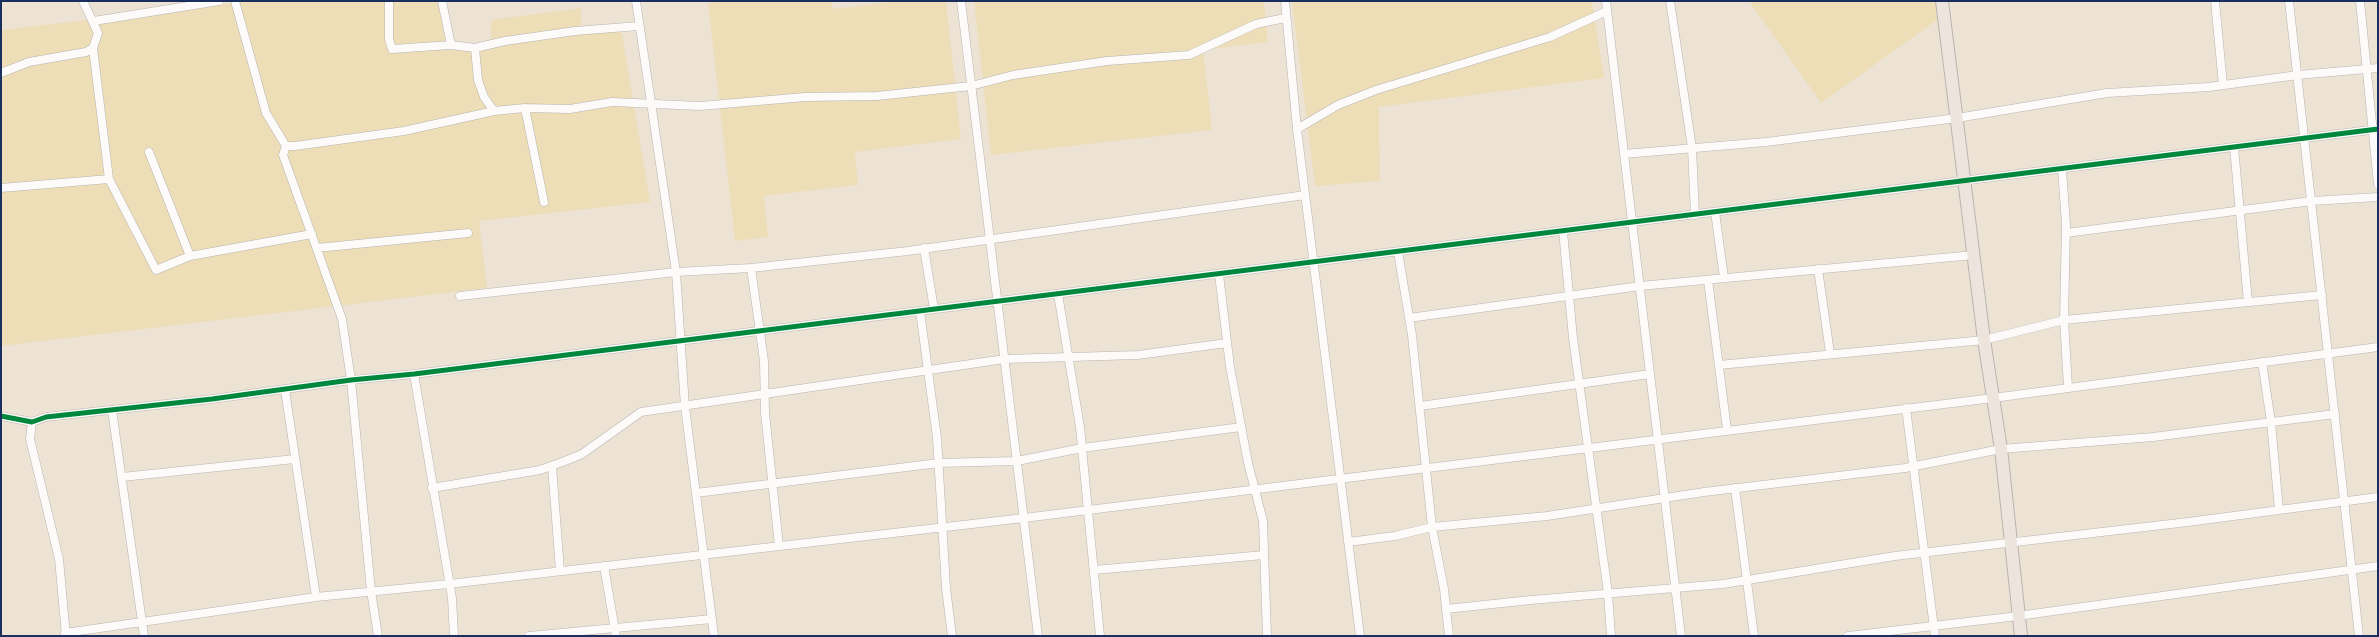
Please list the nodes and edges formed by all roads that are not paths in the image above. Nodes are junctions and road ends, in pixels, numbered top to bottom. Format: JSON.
{"nodes":[{"id":1,"x":83,"y":1,"type":"edge"},
{"id":2,"x":219,"y":1,"type":"edge"},
{"id":3,"x":235,"y":1,"type":"edge"},
{"id":4,"x":389,"y":1,"type":"edge"},
{"id":5,"x":442,"y":1,"type":"edge"},
{"id":6,"x":636,"y":1,"type":"edge"},
{"id":7,"x":961,"y":1,"type":"edge"},
{"id":8,"x":1285,"y":1,"type":"edge"},
{"id":9,"x":1606,"y":1,"type":"edge"},
{"id":10,"x":1670,"y":1,"type":"edge"},
{"id":11,"x":1942,"y":1,"type":"edge"},
{"id":12,"x":2215,"y":1,"type":"edge"},
{"id":13,"x":2289,"y":1,"type":"edge"},
{"id":14,"x":2360,"y":1,"type":"edge"},
{"id":15,"x":1607,"y":11,"type":"junction"},
{"id":16,"x":1286,"y":18,"type":"junction"},
{"id":17,"x":94,"y":21,"type":"junction"},
{"id":18,"x":639,"y":26,"type":"junction"},
{"id":19,"x":452,"y":45,"type":"junction"},
{"id":20,"x":93,"y":48,"type":"junction"},
{"id":21,"x":475,"y":48,"type":"junction"},
{"id":22,"x":2378,"y":68,"type":"edge"},
{"id":23,"x":2367,"y":70,"type":"junction"},
{"id":24,"x":1,"y":73,"type":"edge"},
{"id":25,"x":2298,"y":75,"type":"junction"},
{"id":26,"x":2223,"y":85,"type":"junction"},
{"id":27,"x":972,"y":86,"type":"junction"},
{"id":28,"x":652,"y":102,"type":"junction"},
{"id":29,"x":525,"y":108,"type":"junction"},
{"id":30,"x":494,"y":110,"type":"junction"},
{"id":31,"x":1957,"y":118,"type":"junction"},
{"id":32,"x":1297,"y":129,"type":"junction"},
{"id":33,"x":2376,"y":130,"type":"edge"},
{"id":34,"x":2305,"y":138,"type":"junction"},
{"id":35,"x":286,"y":146,"type":"junction"},
{"id":36,"x":1692,"y":148,"type":"junction"},
{"id":37,"x":2234,"y":148,"type":"junction"},
{"id":38,"x":149,"y":152,"type":"dead end"},
{"id":39,"x":1624,"y":154,"type":"junction"},
{"id":40,"x":2062,"y":169,"type":"junction"},
{"id":41,"x":109,"y":179,"type":"junction"},
{"id":42,"x":1965,"y":182,"type":"junction"},
{"id":43,"x":2378,"y":184,"type":"edge"},
{"id":44,"x":1,"y":188,"type":"edge"},
{"id":45,"x":1305,"y":195,"type":"junction"},
{"id":46,"x":2378,"y":197,"type":"edge"},
{"id":47,"x":544,"y":202,"type":"dead end"},
{"id":48,"x":2312,"y":202,"type":"junction"},
{"id":49,"x":2240,"y":211,"type":"junction"},
{"id":50,"x":1715,"y":212,"type":"junction"},
{"id":51,"x":1695,"y":215,"type":"junction"},
{"id":52,"x":1632,"y":222,"type":"junction"},
{"id":53,"x":1563,"y":231,"type":"junction"},
{"id":54,"x":468,"y":233,"type":"dead end"},
{"id":55,"x":2066,"y":233,"type":"junction"},
{"id":56,"x":312,"y":234,"type":"junction"},
{"id":57,"x":990,"y":239,"type":"junction"},
{"id":58,"x":316,"y":248,"type":"junction"},
{"id":59,"x":924,"y":248,"type":"junction"},
{"id":60,"x":1398,"y":252,"type":"junction"},
{"id":61,"x":1974,"y":255,"type":"junction"},
{"id":62,"x":190,"y":256,"type":"junction"},
{"id":63,"x":1314,"y":262,"type":"junction"},
{"id":64,"x":751,"y":268,"type":"junction"},
{"id":65,"x":1818,"y":269,"type":"junction"},
{"id":66,"x":676,"y":272,"type":"junction"},
{"id":67,"x":1219,"y":274,"type":"junction"},
{"id":68,"x":1724,"y":278,"type":"junction"},
{"id":69,"x":1708,"y":280,"type":"junction"},
{"id":70,"x":1640,"y":286,"type":"junction"},
{"id":71,"x":1058,"y":294,"type":"junction"},
{"id":72,"x":2322,"y":295,"type":"junction"},
{"id":73,"x":460,"y":296,"type":"dead end"},
{"id":74,"x":1569,"y":297,"type":"junction"},
{"id":75,"x":998,"y":302,"type":"junction"},
{"id":76,"x":2248,"y":302,"type":"junction"},
{"id":77,"x":934,"y":310,"type":"junction"},
{"id":78,"x":920,"y":311,"type":"junction"},
{"id":79,"x":1409,"y":318,"type":"junction"},
{"id":80,"x":2064,"y":320,"type":"junction"},
{"id":81,"x":761,"y":331,"type":"junction"},
{"id":82,"x":682,"y":340,"type":"junction"},
{"id":83,"x":1984,"y":340,"type":"junction"},
{"id":84,"x":1227,"y":343,"type":"junction"},
{"id":85,"x":2378,"y":347,"type":"edge"},
{"id":86,"x":1830,"y":354,"type":"junction"},
{"id":87,"x":2328,"y":354,"type":"junction"},
{"id":88,"x":1069,"y":357,"type":"junction"},
{"id":89,"x":1005,"y":359,"type":"junction"},
{"id":90,"x":2262,"y":362,"type":"junction"},
{"id":91,"x":1719,"y":365,"type":"junction"},
{"id":92,"x":927,"y":371,"type":"junction"},
{"id":93,"x":414,"y":374,"type":"junction"},
{"id":94,"x":1650,"y":374,"type":"junction"},
{"id":95,"x":351,"y":380,"type":"junction"},
{"id":96,"x":1580,"y":385,"type":"junction"},
{"id":97,"x":2068,"y":387,"type":"junction"},
{"id":98,"x":285,"y":390,"type":"junction"},
{"id":99,"x":765,"y":395,"type":"junction"},
{"id":100,"x":1992,"y":398,"type":"junction"},
{"id":101,"x":1420,"y":406,"type":"junction"},
{"id":102,"x":686,"y":407,"type":"junction"},
{"id":103,"x":1906,"y":408,"type":"junction"},
{"id":104,"x":112,"y":410,"type":"junction"},
{"id":105,"x":2335,"y":414,"type":"junction"},
{"id":106,"x":1,"y":416,"type":"edge"},
{"id":107,"x":32,"y":422,"type":"junction"},
{"id":108,"x":2271,"y":422,"type":"junction"},
{"id":109,"x":1241,"y":427,"type":"junction"},
{"id":110,"x":1727,"y":430,"type":"junction"},
{"id":111,"x":1658,"y":439,"type":"junction"},
{"id":112,"x":1589,"y":447,"type":"junction"},
{"id":113,"x":1082,"y":448,"type":"junction"},
{"id":114,"x":2001,"y":449,"type":"junction"},
{"id":115,"x":295,"y":458,"type":"junction"},
{"id":116,"x":1017,"y":461,"type":"junction"},
{"id":117,"x":939,"y":462,"type":"junction"},
{"id":118,"x":552,"y":466,"type":"junction"},
{"id":119,"x":1913,"y":466,"type":"junction"},
{"id":120,"x":1425,"y":467,"type":"junction"},
{"id":121,"x":122,"y":477,"type":"junction"},
{"id":122,"x":1340,"y":478,"type":"junction"},
{"id":123,"x":772,"y":483,"type":"junction"},
{"id":124,"x":432,"y":488,"type":"junction"},
{"id":125,"x":1735,"y":488,"type":"junction"},
{"id":126,"x":1255,"y":489,"type":"junction"},
{"id":127,"x":696,"y":493,"type":"junction"},
{"id":128,"x":2378,"y":497,"type":"edge"},
{"id":129,"x":1665,"y":498,"type":"junction"},
{"id":130,"x":2345,"y":501,"type":"junction"},
{"id":131,"x":1596,"y":509,"type":"junction"},
{"id":132,"x":1088,"y":510,"type":"junction"},
{"id":133,"x":2279,"y":510,"type":"junction"},
{"id":134,"x":1024,"y":518,"type":"junction"},
{"id":135,"x":942,"y":527,"type":"junction"},
{"id":136,"x":1432,"y":527,"type":"junction"},
{"id":137,"x":2010,"y":541,"type":"junction"},
{"id":138,"x":1348,"y":542,"type":"junction"},
{"id":139,"x":779,"y":546,"type":"junction"},
{"id":140,"x":1925,"y":552,"type":"junction"},
{"id":141,"x":704,"y":554,"type":"junction"},
{"id":142,"x":1264,"y":555,"type":"junction"},
{"id":143,"x":604,"y":566,"type":"junction"},
{"id":144,"x":2378,"y":566,"type":"edge"},
{"id":145,"x":2352,"y":569,"type":"junction"},
{"id":146,"x":1094,"y":570,"type":"junction"},
{"id":147,"x":560,"y":571,"type":"junction"},
{"id":148,"x":1748,"y":580,"type":"junction"},
{"id":149,"x":449,"y":584,"type":"junction"},
{"id":150,"x":1675,"y":587,"type":"junction"},
{"id":151,"x":370,"y":591,"type":"junction"},
{"id":152,"x":1608,"y":593,"type":"junction"},
{"id":153,"x":316,"y":597,"type":"junction"},
{"id":154,"x":1446,"y":609,"type":"junction"},
{"id":155,"x":2018,"y":616,"type":"junction"},
{"id":156,"x":712,"y":619,"type":"junction"},
{"id":157,"x":143,"y":621,"type":"junction"},
{"id":158,"x":1932,"y":626,"type":"junction"},
{"id":159,"x":616,"y":632,"type":"edge"},
{"id":160,"x":65,"y":634,"type":"edge"},
{"id":161,"x":144,"y":636,"type":"edge"},
{"id":162,"x":378,"y":636,"type":"edge"},
{"id":163,"x":454,"y":636,"type":"edge"},
{"id":164,"x":529,"y":636,"type":"edge"},
{"id":165,"x":714,"y":636,"type":"edge"},
{"id":166,"x":952,"y":636,"type":"edge"},
{"id":167,"x":1038,"y":636,"type":"edge"},
{"id":168,"x":1100,"y":636,"type":"edge"},
{"id":169,"x":1267,"y":636,"type":"edge"},
{"id":170,"x":1360,"y":636,"type":"edge"},
{"id":171,"x":1449,"y":636,"type":"edge"},
{"id":172,"x":1610,"y":636,"type":"edge"},
{"id":173,"x":1681,"y":636,"type":"edge"},
{"id":174,"x":1754,"y":636,"type":"edge"},
{"id":175,"x":1848,"y":636,"type":"edge"},
{"id":176,"x":1935,"y":636,"type":"edge"},
{"id":177,"x":2021,"y":636,"type":"edge"},
{"id":178,"x":2359,"y":636,"type":"edge"}],
"edges":[{"from":1,"to":17,"type":"street"},
{"from":2,"to":17,"type":"street"},
{"from":3,"to":35,"type":"street"},
{"from":4,"to":19,"type":"street"},
{"from":5,"to":19,"type":"street"},
{"from":6,"to":18,"type":"street"},
{"from":7,"to":27,"type":"street"},
{"from":8,"to":16,"type":"street"},
{"from":9,"to":15,"type":"street"},
{"from":10,"to":36,"type":"street"},
{"from":11,"to":31,"type":"main road"},
{"from":12,"to":26,"type":"street"},
{"from":13,"to":25,"type":"street"},
{"from":14,"to":23,"type":"street"},
{"from":15,"to":32,"type":"street"},
{"from":15,"to":39,"type":"street"},
{"from":16,"to":27,"type":"street"},
{"from":16,"to":32,"type":"street"},
{"from":17,"to":20,"type":"street"},
{"from":18,"to":21,"type":"street"},
{"from":18,"to":28,"type":"street"},
{"from":19,"to":21,"type":"street"},
{"from":20,"to":24,"type":"street"},
{"from":20,"to":41,"type":"street"},
{"from":21,"to":30,"type":"street"},
{"from":22,"to":23,"type":"street"},
{"from":23,"to":25,"type":"street"},
{"from":23,"to":33,"type":"street"},
{"from":25,"to":26,"type":"street"},
{"from":25,"to":34,"type":"street"},
{"from":26,"to":31,"type":"street"},
{"from":27,"to":28,"type":"street"},
{"from":27,"to":57,"type":"street"},
{"from":28,"to":29,"type":"street"},
{"from":28,"to":66,"type":"street"},
{"from":29,"to":30,"type":"street"},
{"from":29,"to":47,"type":"street"},
{"from":30,"to":35,"type":"street"},
{"from":31,"to":36,"type":"street"},
{"from":31,"to":42,"type":"main road"},
{"from":32,"to":45,"type":"street"},
{"from":33,"to":34,"type":"street"},
{"from":33,"to":43,"type":"street"},
{"from":34,"to":37,"type":"street"},
{"from":34,"to":48,"type":"street"},
{"from":35,"to":56,"type":"street"},
{"from":36,"to":39,"type":"street"},
{"from":36,"to":51,"type":"street"},
{"from":37,"to":40,"type":"street"},
{"from":37,"to":49,"type":"street"},
{"from":38,"to":62,"type":"street"},
{"from":39,"to":52,"type":"street"},
{"from":40,"to":42,"type":"street"},
{"from":40,"to":55,"type":"street"},
{"from":41,"to":44,"type":"street"},
{"from":41,"to":62,"type":"street"},
{"from":42,"to":50,"type":"street"},
{"from":42,"to":61,"type":"main road"},
{"from":45,"to":57,"type":"street"},
{"from":45,"to":63,"type":"street"},
{"from":46,"to":48,"type":"street"},
{"from":48,"to":49,"type":"street"},
{"from":48,"to":72,"type":"street"},
{"from":49,"to":55,"type":"street"},
{"from":49,"to":76,"type":"street"},
{"from":50,"to":51,"type":"street"},
{"from":50,"to":68,"type":"street"},
{"from":51,"to":52,"type":"street"},
{"from":52,"to":53,"type":"street"},
{"from":52,"to":70,"type":"street"},
{"from":53,"to":60,"type":"street"},
{"from":53,"to":74,"type":"street"},
{"from":54,"to":58,"type":"street"},
{"from":55,"to":80,"type":"street"},
{"from":56,"to":58,"type":"street"},
{"from":56,"to":62,"type":"street"},
{"from":57,"to":59,"type":"street"},
{"from":57,"to":75,"type":"street"},
{"from":58,"to":95,"type":"street"},
{"from":59,"to":64,"type":"street"},
{"from":59,"to":77,"type":"street"},
{"from":60,"to":63,"type":"street"},
{"from":60,"to":79,"type":"street"},
{"from":61,"to":65,"type":"street"},
{"from":61,"to":83,"type":"main road"},
{"from":63,"to":67,"type":"street"},
{"from":63,"to":122,"type":"street"},
{"from":64,"to":66,"type":"street"},
{"from":64,"to":81,"type":"street"},
{"from":65,"to":68,"type":"street"},
{"from":65,"to":86,"type":"street"},
{"from":66,"to":73,"type":"street"},
{"from":66,"to":82,"type":"street"},
{"from":67,"to":71,"type":"street"},
{"from":67,"to":84,"type":"street"},
{"from":68,"to":69,"type":"street"},
{"from":69,"to":70,"type":"street"},
{"from":69,"to":91,"type":"street"},
{"from":70,"to":74,"type":"street"},
{"from":70,"to":94,"type":"street"},
{"from":71,"to":75,"type":"street"},
{"from":71,"to":88,"type":"street"},
{"from":72,"to":76,"type":"street"},
{"from":72,"to":87,"type":"street"},
{"from":74,"to":79,"type":"street"},
{"from":74,"to":96,"type":"street"},
{"from":75,"to":77,"type":"street"},
{"from":75,"to":89,"type":"street"},
{"from":76,"to":80,"type":"street"},
{"from":77,"to":78,"type":"street"},
{"from":78,"to":81,"type":"street"},
{"from":78,"to":92,"type":"street"},
{"from":79,"to":101,"type":"street"},
{"from":80,"to":83,"type":"street"},
{"from":80,"to":97,"type":"street"},
{"from":81,"to":82,"type":"street"},
{"from":81,"to":99,"type":"street"},
{"from":82,"to":93,"type":"street"},
{"from":82,"to":102,"type":"street"},
{"from":83,"to":86,"type":"street"},
{"from":83,"to":100,"type":"main road"},
{"from":84,"to":88,"type":"street"},
{"from":84,"to":109,"type":"street"},
{"from":85,"to":87,"type":"street"},
{"from":86,"to":91,"type":"street"},
{"from":87,"to":90,"type":"street"},
{"from":87,"to":105,"type":"street"},
{"from":88,"to":89,"type":"street"},
{"from":88,"to":113,"type":"street"},
{"from":89,"to":92,"type":"street"},
{"from":89,"to":116,"type":"street"},
{"from":90,"to":97,"type":"street"},
{"from":90,"to":108,"type":"street"},
{"from":91,"to":110,"type":"street"},
{"from":92,"to":99,"type":"street"},
{"from":92,"to":117,"type":"street"},
{"from":93,"to":95,"type":"street"},
{"from":93,"to":124,"type":"street"},
{"from":94,"to":96,"type":"street"},
{"from":94,"to":111,"type":"street"},
{"from":95,"to":98,"type":"street"},
{"from":95,"to":151,"type":"street"},
{"from":96,"to":101,"type":"street"},
{"from":96,"to":112,"type":"street"},
{"from":97,"to":100,"type":"street"},
{"from":98,"to":104,"type":"street"},
{"from":98,"to":115,"type":"street"},
{"from":99,"to":102,"type":"street"},
{"from":99,"to":123,"type":"street"},
{"from":100,"to":103,"type":"street"},
{"from":100,"to":114,"type":"main road"},
{"from":101,"to":120,"type":"street"},
{"from":102,"to":118,"type":"street"},
{"from":102,"to":127,"type":"street"},
{"from":103,"to":110,"type":"street"},
{"from":103,"to":119,"type":"street"},
{"from":104,"to":107,"type":"street"},
{"from":104,"to":121,"type":"street"},
{"from":105,"to":108,"type":"street"},
{"from":105,"to":130,"type":"street"},
{"from":106,"to":107,"type":"street"},
{"from":107,"to":160,"type":"street"},
{"from":108,"to":114,"type":"street"},
{"from":108,"to":133,"type":"street"},
{"from":109,"to":113,"type":"street"},
{"from":109,"to":126,"type":"street"},
{"from":110,"to":111,"type":"street"},
{"from":111,"to":112,"type":"street"},
{"from":111,"to":129,"type":"street"},
{"from":112,"to":120,"type":"street"},
{"from":112,"to":131,"type":"street"},
{"from":113,"to":116,"type":"street"},
{"from":113,"to":132,"type":"street"},
{"from":114,"to":119,"type":"street"},
{"from":114,"to":137,"type":"main road"},
{"from":115,"to":121,"type":"street"},
{"from":115,"to":153,"type":"street"},
{"from":116,"to":117,"type":"street"},
{"from":116,"to":134,"type":"street"},
{"from":117,"to":123,"type":"street"},
{"from":117,"to":135,"type":"street"},
{"from":118,"to":124,"type":"street"},
{"from":118,"to":147,"type":"street"},
{"from":119,"to":125,"type":"street"},
{"from":119,"to":140,"type":"street"},
{"from":120,"to":122,"type":"street"},
{"from":120,"to":136,"type":"street"},
{"from":121,"to":157,"type":"street"},
{"from":122,"to":126,"type":"street"},
{"from":122,"to":138,"type":"street"},
{"from":123,"to":127,"type":"street"},
{"from":123,"to":139,"type":"street"},
{"from":124,"to":149,"type":"street"},
{"from":125,"to":129,"type":"street"},
{"from":125,"to":148,"type":"street"},
{"from":126,"to":132,"type":"street"},
{"from":126,"to":142,"type":"street"},
{"from":127,"to":141,"type":"street"},
{"from":128,"to":130,"type":"street"},
{"from":129,"to":131,"type":"street"},
{"from":129,"to":150,"type":"street"},
{"from":130,"to":133,"type":"street"},
{"from":130,"to":145,"type":"street"},
{"from":131,"to":136,"type":"street"},
{"from":131,"to":152,"type":"street"},
{"from":132,"to":134,"type":"street"},
{"from":132,"to":146,"type":"street"},
{"from":133,"to":137,"type":"street"},
{"from":134,"to":135,"type":"street"},
{"from":134,"to":167,"type":"street"},
{"from":135,"to":139,"type":"street"},
{"from":135,"to":166,"type":"street"},
{"from":136,"to":138,"type":"street"},
{"from":136,"to":154,"type":"street"},
{"from":137,"to":140,"type":"street"},
{"from":137,"to":155,"type":"main road"},
{"from":138,"to":170,"type":"street"},
{"from":139,"to":141,"type":"street"},
{"from":140,"to":148,"type":"street"},
{"from":140,"to":158,"type":"street"},
{"from":141,"to":143,"type":"street"},
{"from":141,"to":156,"type":"street"},
{"from":142,"to":146,"type":"street"},
{"from":142,"to":169,"type":"street"},
{"from":143,"to":147,"type":"street"},
{"from":143,"to":159,"type":"street"},
{"from":144,"to":145,"type":"street"},
{"from":145,"to":155,"type":"street"},
{"from":145,"to":178,"type":"street"},
{"from":146,"to":168,"type":"street"},
{"from":147,"to":149,"type":"street"},
{"from":148,"to":150,"type":"street"},
{"from":148,"to":174,"type":"street"},
{"from":149,"to":151,"type":"street"},
{"from":149,"to":163,"type":"street"},
{"from":150,"to":152,"type":"street"},
{"from":150,"to":173,"type":"street"},
{"from":151,"to":153,"type":"street"},
{"from":151,"to":162,"type":"street"},
{"from":152,"to":154,"type":"street"},
{"from":152,"to":172,"type":"street"},
{"from":153,"to":157,"type":"street"},
{"from":154,"to":171,"type":"street"},
{"from":155,"to":158,"type":"street"},
{"from":155,"to":177,"type":"main road"},
{"from":156,"to":159,"type":"street"},
{"from":156,"to":165,"type":"street"},
{"from":157,"to":160,"type":"street"},
{"from":157,"to":161,"type":"street"},
{"from":158,"to":175,"type":"street"},
{"from":158,"to":176,"type":"street"},
{"from":159,"to":164,"type":"street"}]}
